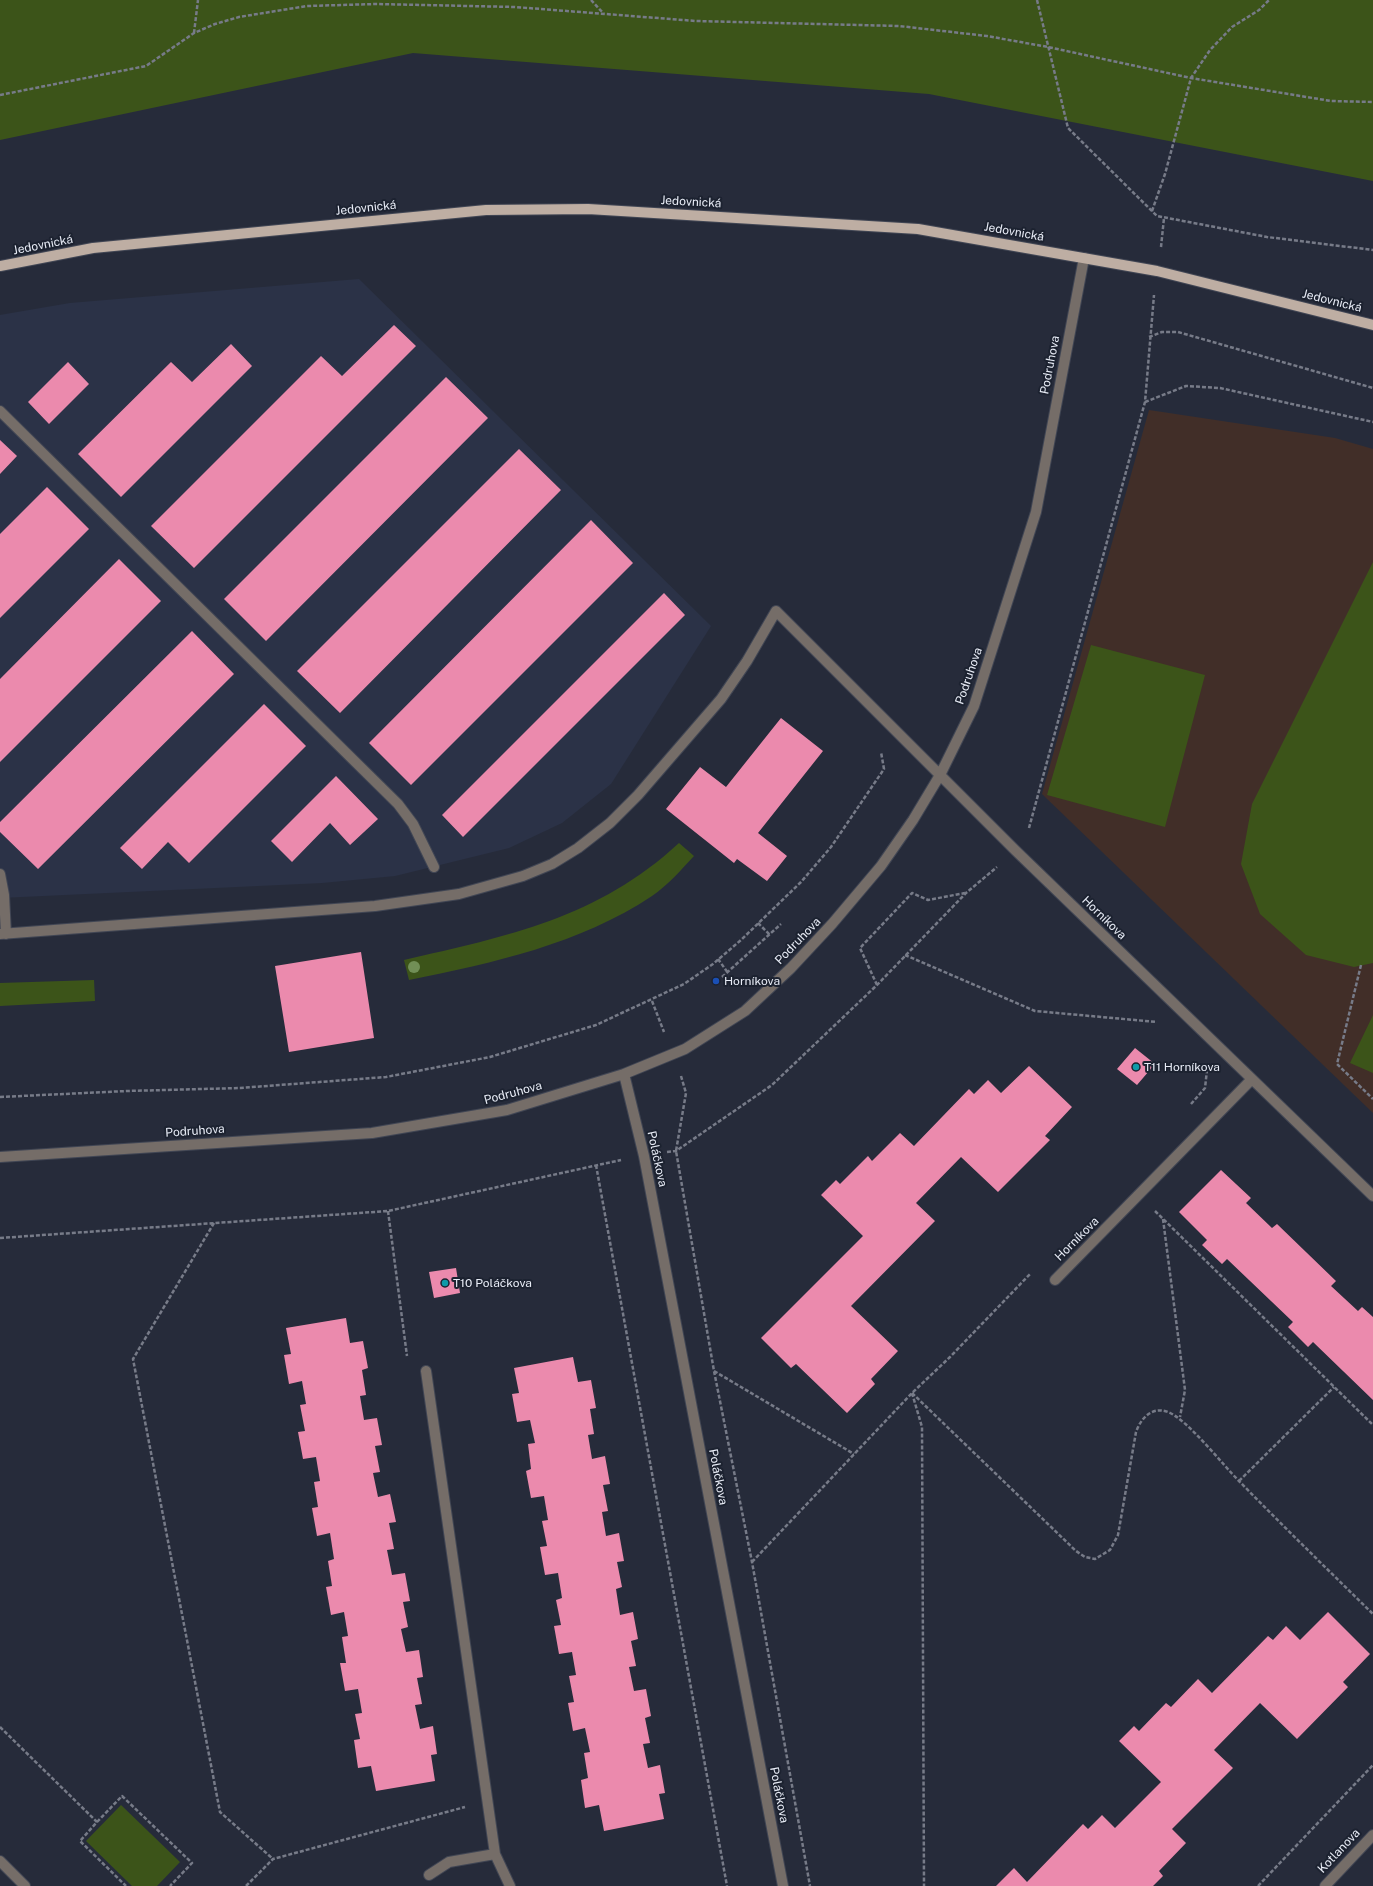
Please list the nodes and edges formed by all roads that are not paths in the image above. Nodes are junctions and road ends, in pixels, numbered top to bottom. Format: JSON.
{"nodes":[{"id":1,"x":1084,"y":258,"type":"junction"},
{"id":2,"x":0,"y":266,"type":"edge"},
{"id":3,"x":1373,"y":325,"type":"edge"},
{"id":4,"x":0,"y":411,"type":"edge"},
{"id":5,"x":940,"y":776,"type":"junction"},
{"id":6,"x":434,"y":867,"type":"dead end"},
{"id":7,"x":0,"y":874,"type":"edge"},
{"id":8,"x":3,"y":934,"type":"edge"},
{"id":9,"x":624,"y":1074,"type":"junction"},
{"id":10,"x":1252,"y":1079,"type":"junction"},
{"id":11,"x":0,"y":1156,"type":"edge"},
{"id":12,"x":1373,"y":1196,"type":"edge"},
{"id":13,"x":1055,"y":1280,"type":"dead end"},
{"id":14,"x":426,"y":1371,"type":"dead end"},
{"id":15,"x":1373,"y":1835,"type":"edge"},
{"id":16,"x":495,"y":1854,"type":"junction"},
{"id":17,"x":0,"y":1861,"type":"edge"},
{"id":18,"x":429,"y":1875,"type":"dead end"},
{"id":19,"x":25,"y":1886,"type":"edge"},
{"id":20,"x":510,"y":1886,"type":"edge"},
{"id":21,"x":783,"y":1886,"type":"edge"},
{"id":22,"x":1325,"y":1886,"type":"edge"}],
"edges":[{"from":1,"to":2,"type":"main road","name":"Jedovnická"},
{"from":1,"to":3,"type":"main road","name":"Jedovnická"},
{"from":1,"to":5,"type":"street","name":"Podruhova"},
{"from":4,"to":6,"type":"street"},
{"from":5,"to":8,"type":"street","name":"Horníkova"},
{"from":5,"to":9,"type":"street","name":"Podruhova"},
{"from":5,"to":10,"type":"street","name":"Horníkova"},
{"from":7,"to":8,"type":"street"},
{"from":9,"to":11,"type":"street","name":"Podruhova"},
{"from":9,"to":21,"type":"street","name":"Poláčkova"},
{"from":10,"to":12,"type":"street","name":"Horníkova"},
{"from":10,"to":13,"type":"street","name":"Horníkova"},
{"from":14,"to":16,"type":"street"},
{"from":15,"to":22,"type":"street","name":"Kotlanova"},
{"from":16,"to":18,"type":"street"},
{"from":16,"to":20,"type":"street"},
{"from":17,"to":19,"type":"street"}]}
